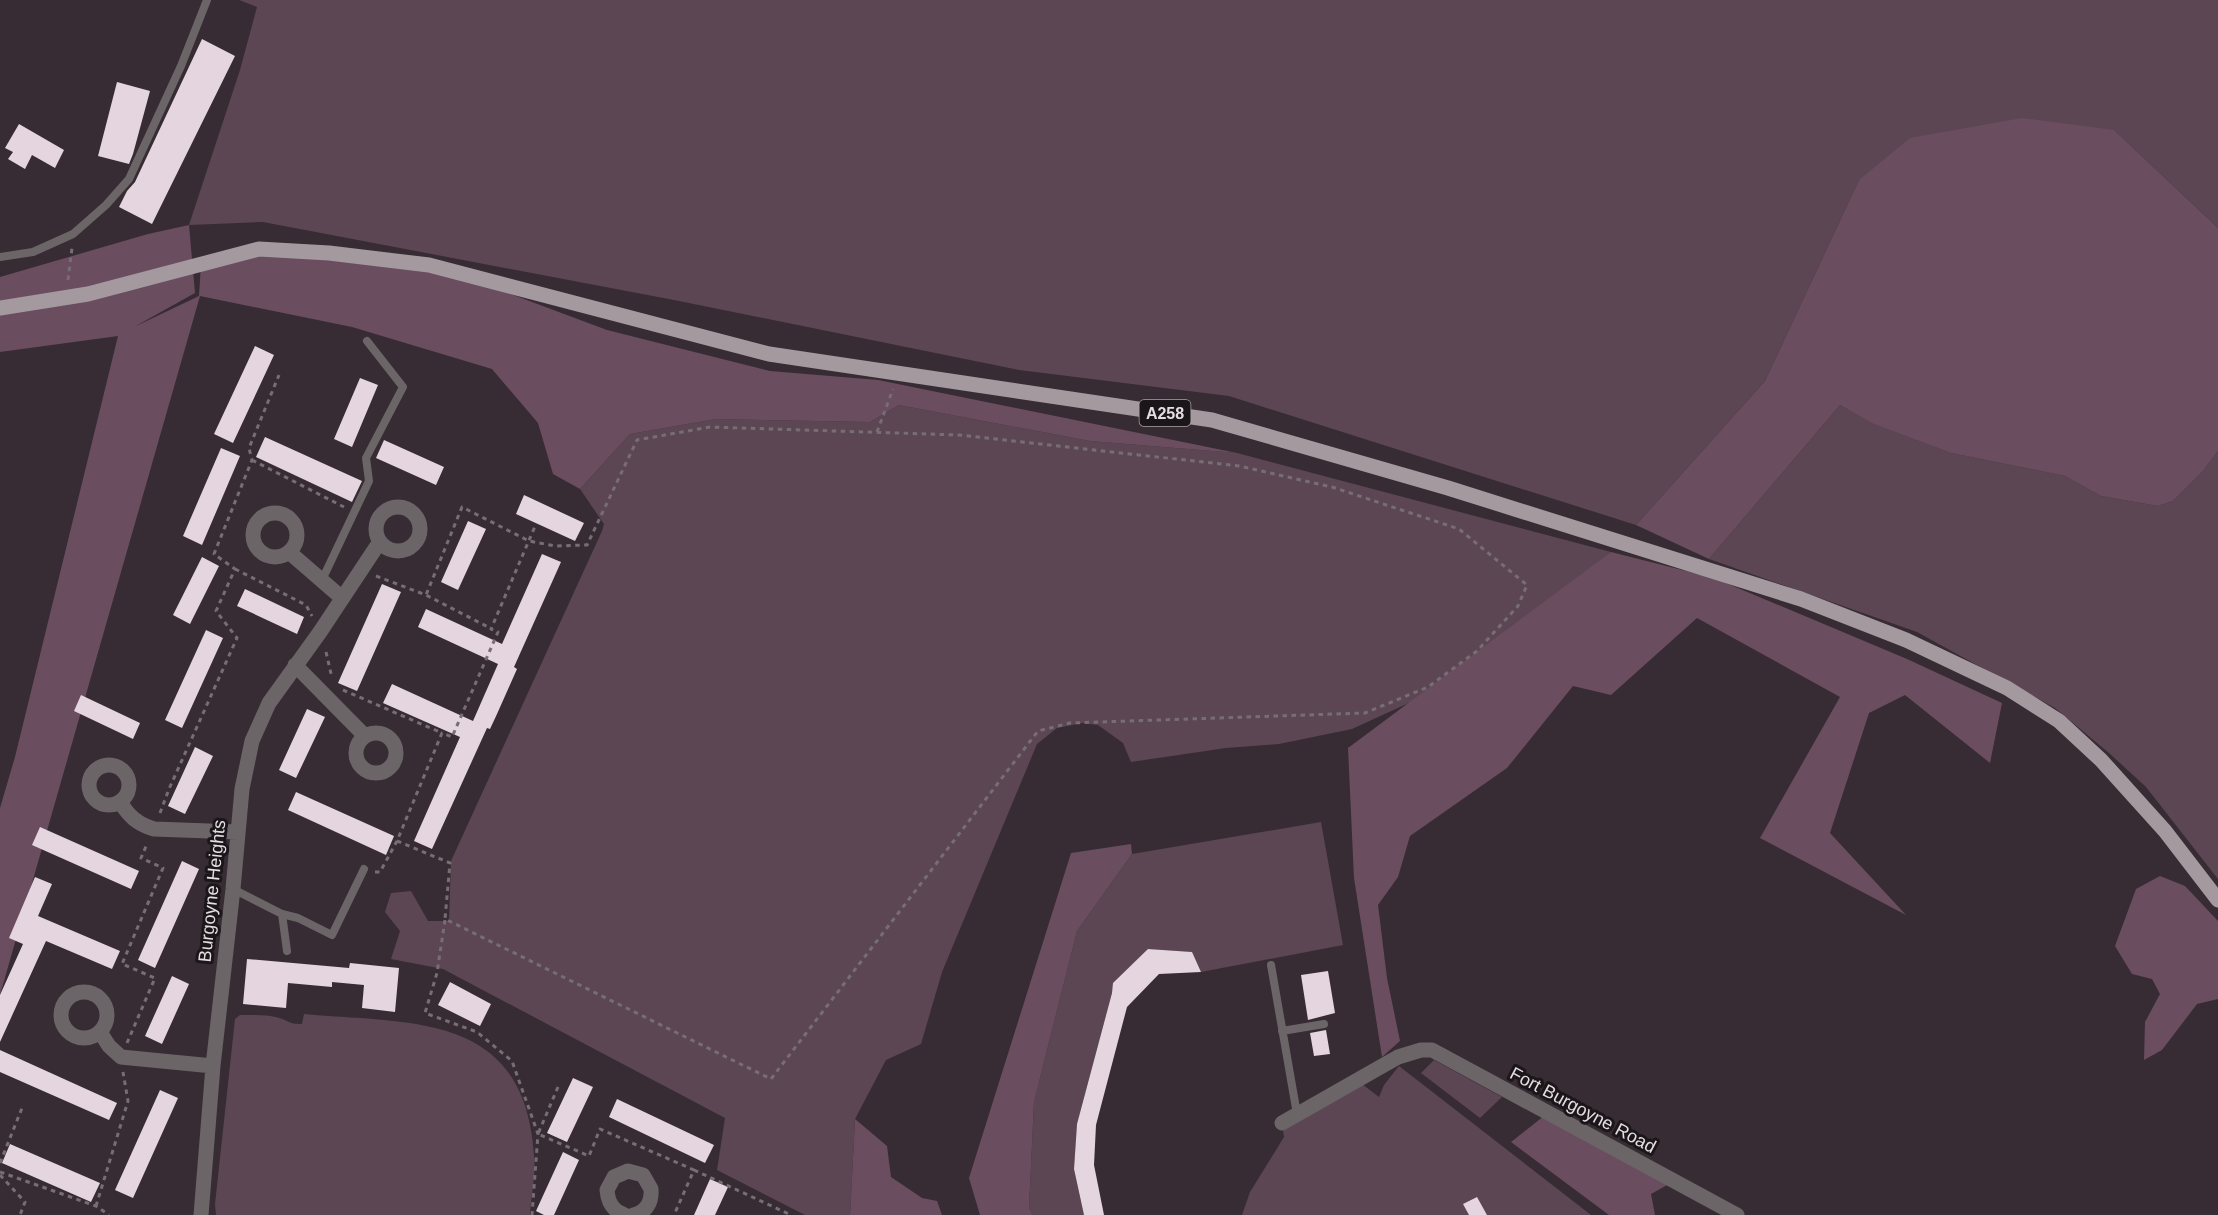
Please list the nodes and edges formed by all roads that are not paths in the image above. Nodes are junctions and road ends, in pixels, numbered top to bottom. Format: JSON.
{"nodes":[{"id":1,"x":207,"y":0,"type":"edge"},
{"id":2,"x":0,"y":257,"type":"edge"},
{"id":3,"x":0,"y":308,"type":"edge"},
{"id":4,"x":367,"y":341,"type":"dead end"},
{"id":5,"x":379,"y":543,"type":"dead end"},
{"id":6,"x":289,"y":552,"type":"dead end"},
{"id":7,"x":322,"y":580,"type":"junction"},
{"id":8,"x":342,"y":598,"type":"junction"},
{"id":9,"x":295,"y":665,"type":"junction"},
{"id":10,"x":365,"y":736,"type":"dead end"},
{"id":11,"x":120,"y":802,"type":"dead end"},
{"id":12,"x":237,"y":832,"type":"junction"},
{"id":13,"x":364,"y":869,"type":"road end"},
{"id":14,"x":233,"y":889,"type":"junction"},
{"id":15,"x":2218,"y":900,"type":"edge"},
{"id":16,"x":282,"y":914,"type":"junction"},
{"id":17,"x":287,"y":951,"type":"dead end"},
{"id":18,"x":1271,"y":965,"type":"dead end"},
{"id":19,"x":1324,"y":1024,"type":"dead end"},
{"id":20,"x":1282,"y":1031,"type":"junction"},
{"id":21,"x":100,"y":1032,"type":"dead end"},
{"id":22,"x":213,"y":1065,"type":"junction"},
{"id":23,"x":1297,"y":1114,"type":"junction"},
{"id":24,"x":1282,"y":1123,"type":"dead end"},
{"id":25,"x":607,"y":1210,"type":"edge"},
{"id":26,"x":201,"y":1215,"type":"edge"},
{"id":27,"x":625,"y":1215,"type":"edge"},
{"id":28,"x":633,"y":1215,"type":"edge"},
{"id":29,"x":1737,"y":1215,"type":"edge"}],
"edges":[{"from":1,"to":2,"type":"lane"},
{"from":3,"to":15,"type":"main road","number":"A258"},
{"from":4,"to":7,"type":"lane"},
{"from":5,"to":8,"type":"street","name":"Burgoyne Heights"},
{"from":6,"to":7,"type":"street"},
{"from":7,"to":8,"type":"street"},
{"from":8,"to":9,"type":"street","name":"Burgoyne Heights"},
{"from":9,"to":10,"type":"street"},
{"from":9,"to":12,"type":"street","name":"Burgoyne Heights"},
{"from":11,"to":12,"type":"street"},
{"from":12,"to":14,"type":"street","name":"Burgoyne Heights"},
{"from":13,"to":16,"type":"lane"},
{"from":14,"to":16,"type":"lane"},
{"from":14,"to":22,"type":"street","name":"Burgoyne Heights"},
{"from":16,"to":17,"type":"lane"},
{"from":18,"to":20,"type":"lane"},
{"from":19,"to":20,"type":"lane"},
{"from":20,"to":23,"type":"lane"},
{"from":21,"to":22,"type":"street"},
{"from":22,"to":26,"type":"street","name":"Burgoyne Heights"},
{"from":23,"to":24,"type":"street"},
{"from":23,"to":29,"type":"street","name":"Fort Burgoyne Road"},
{"from":25,"to":27,"type":"street"},
{"from":25,"to":28,"type":"street"}]}
